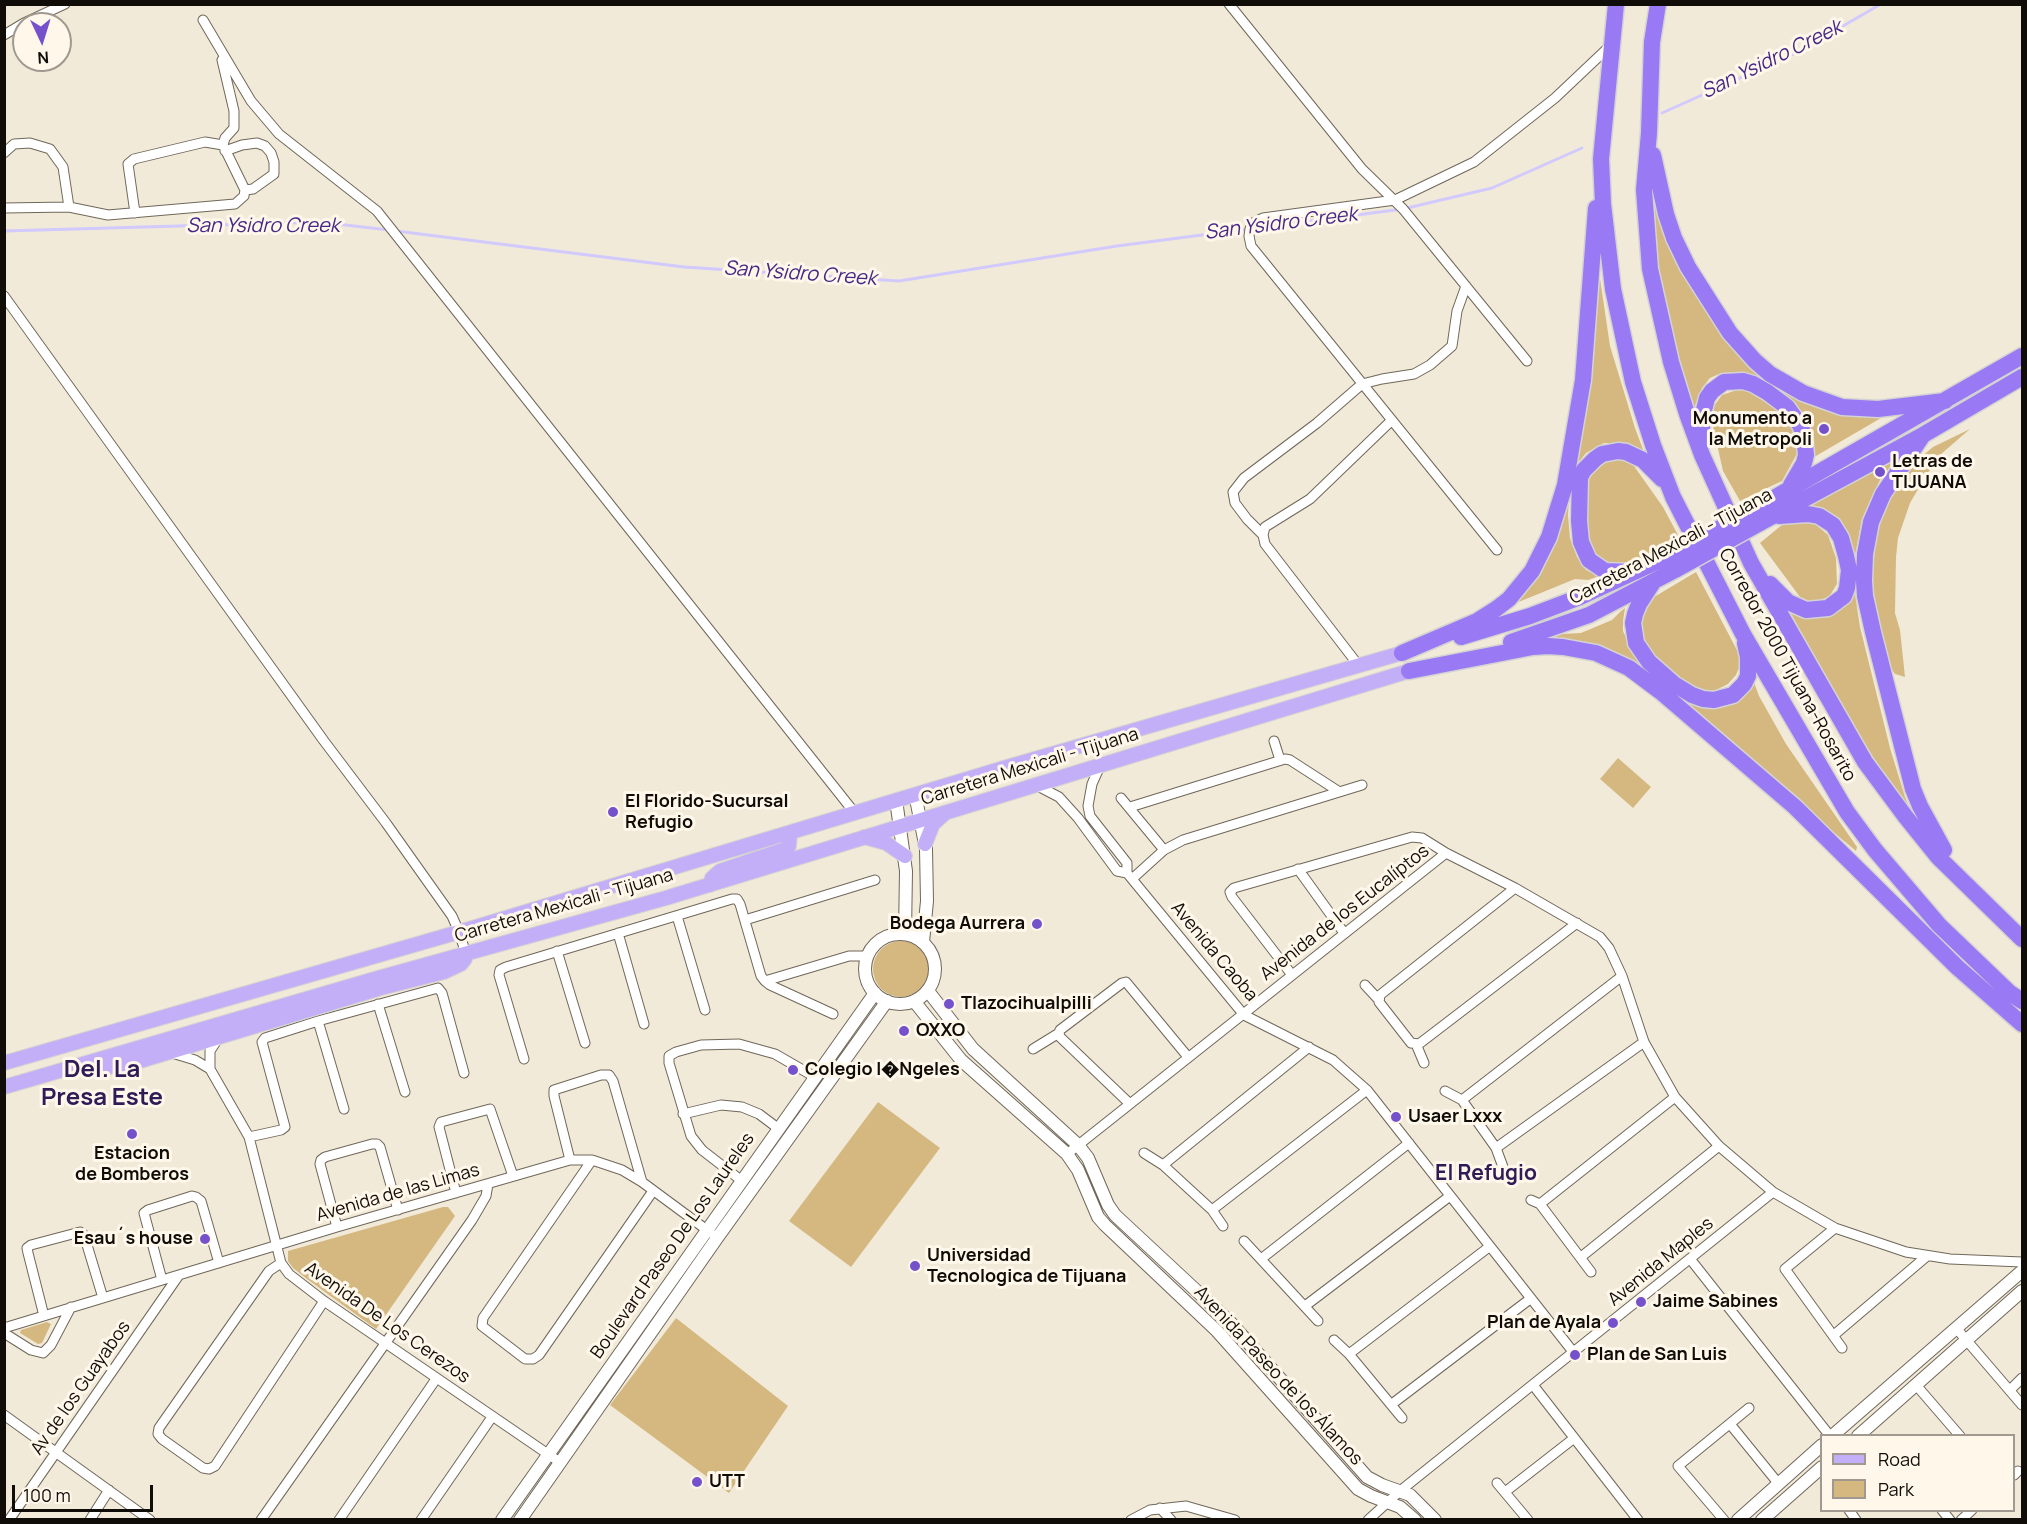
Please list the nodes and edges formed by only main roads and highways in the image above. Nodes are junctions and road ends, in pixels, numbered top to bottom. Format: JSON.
{"nodes":[{"id":1,"x":1616,"y":4,"type":"edge"},
{"id":2,"x":1658,"y":6,"type":"edge"},
{"id":3,"x":1649,"y":133,"type":"junction"},
{"id":4,"x":1601,"y":159,"type":"junction"},
{"id":5,"x":2022,"y":356,"type":"edge"},
{"id":6,"x":2022,"y":376,"type":"edge"},
{"id":7,"x":1945,"y":401,"type":"junction"},
{"id":8,"x":1923,"y":435,"type":"junction"},
{"id":9,"x":1702,"y":455,"type":"junction"},
{"id":10,"x":1669,"y":486,"type":"junction"},
{"id":11,"x":1789,"y":489,"type":"junction"},
{"id":12,"x":1761,"y":517,"type":"junction"},
{"id":13,"x":1673,"y":563,"type":"junction"},
{"id":14,"x":1751,"y":563,"type":"junction"},
{"id":15,"x":1637,"y":572,"type":"junction"},
{"id":16,"x":1654,"y":582,"type":"junction"},
{"id":17,"x":1743,"y":634,"type":"junction"},
{"id":18,"x":1402,"y":653,"type":"junction"},
{"id":19,"x":1409,"y":671,"type":"junction"},
{"id":20,"x":947,"y":812,"type":"junction"},
{"id":21,"x":790,"y":833,"type":"junction"},
{"id":22,"x":862,"y":837,"type":"junction"},
{"id":23,"x":925,"y":844,"type":"road end"},
{"id":24,"x":905,"y":856,"type":"road end"},
{"id":25,"x":1851,"y":862,"type":"junction"},
{"id":26,"x":710,"y":885,"type":"junction"},
{"id":27,"x":1907,"y":887,"type":"junction"},
{"id":28,"x":1974,"y":893,"type":"junction"},
{"id":29,"x":1939,"y":925,"type":"junction"},
{"id":30,"x":2022,"y":939,"type":"edge"},
{"id":31,"x":466,"y":954,"type":"junction"},
{"id":32,"x":1957,"y":967,"type":"junction"},
{"id":33,"x":2022,"y":1001,"type":"edge"},
{"id":34,"x":2022,"y":1024,"type":"edge"},
{"id":35,"x":4,"y":1063,"type":"edge"},
{"id":36,"x":81,"y":1065,"type":"junction"},
{"id":37,"x":4,"y":1088,"type":"edge"}],
"edges":[{"from":1,"to":4,"type":"highway","name":"Corredor 2000 Tijuana-Rosarito"},
{"from":2,"to":3,"type":"highway","name":"Corredor 2000 Tijuana-Rosarito"},
{"from":3,"to":7,"type":"highway"},
{"from":3,"to":9,"type":"highway","name":"Corredor 2000 Tijuana-Rosarito"},
{"from":4,"to":10,"type":"highway","name":"Corredor 2000 Tijuana-Rosarito"},
{"from":4,"to":18,"type":"highway"},
{"from":5,"to":7,"type":"highway","name":"Carretera Mexicali - Tijuana"},
{"from":6,"to":8,"type":"highway","name":"Carretera Mexicali - Tijuana"},
{"from":7,"to":11,"type":"highway","name":"Carretera Mexicali - Tijuana"},
{"from":8,"to":12,"type":"highway","name":"Carretera Mexicali - Tijuana"},
{"from":8,"to":28,"type":"highway"},
{"from":9,"to":11,"type":"highway"},
{"from":9,"to":14,"type":"highway","name":"Corredor 2000 Tijuana-Rosarito"},
{"from":10,"to":15,"type":"highway"},
{"from":10,"to":17,"type":"highway","name":"Corredor 2000 Tijuana-Rosarito"},
{"from":11,"to":12,"type":"highway","name":"Carretera Mexicali - Tijuana"},
{"from":12,"to":13,"type":"highway","name":"Carretera Mexicali - Tijuana","bridge":true},
{"from":12,"to":14,"type":"highway"},
{"from":13,"to":15,"type":"highway","name":"Carretera Mexicali - Tijuana"},
{"from":13,"to":16,"type":"highway","name":"Carretera Mexicali - Tijuana"},
{"from":14,"to":28,"type":"highway","name":"Corredor 2000 Tijuana-Rosarito"},
{"from":15,"to":18,"type":"highway","name":"Carretera Mexicali - Tijuana"},
{"from":16,"to":17,"type":"highway"},
{"from":16,"to":19,"type":"highway","name":"Carretera Mexicali - Tijuana"},
{"from":17,"to":27,"type":"highway","name":"Corredor 2000 Tijuana-Rosarito"},
{"from":18,"to":21,"type":"main road","name":"Carretera Mexicali - Tijuana"},
{"from":19,"to":20,"type":"main road","name":"Carretera Mexicali - Tijuana"},
{"from":19,"to":25,"type":"highway"},
{"from":20,"to":22,"type":"main road","name":"Carretera Mexicali - Tijuana"},
{"from":20,"to":23,"type":"main road"},
{"from":21,"to":26,"type":"main road"},
{"from":21,"to":35,"type":"main road","name":"Carretera Mexicali - Tijuana"},
{"from":22,"to":24,"type":"main road"},
{"from":22,"to":26,"type":"main road","name":"Carretera Mexicali - Tijuana"},
{"from":25,"to":27,"type":"highway"},
{"from":25,"to":32,"type":"highway"},
{"from":26,"to":31,"type":"main road","name":"Carretera Mexicali - Tijuana"},
{"from":27,"to":29,"type":"highway","name":"Corredor 2000 Tijuana-Rosarito"},
{"from":28,"to":30,"type":"highway","name":"Corredor 2000 Tijuana-Rosarito"},
{"from":29,"to":32,"type":"highway"},
{"from":29,"to":33,"type":"highway","name":"Corredor 2000 Tijuana-Rosarito"},
{"from":31,"to":36,"type":"main road","name":"Carretera Mexicali - Tijuana"},
{"from":31,"to":36,"type":"main road"},
{"from":32,"to":34,"type":"highway"},
{"from":36,"to":37,"type":"main road","name":"Carretera Mexicali - Tijuana"}]}
